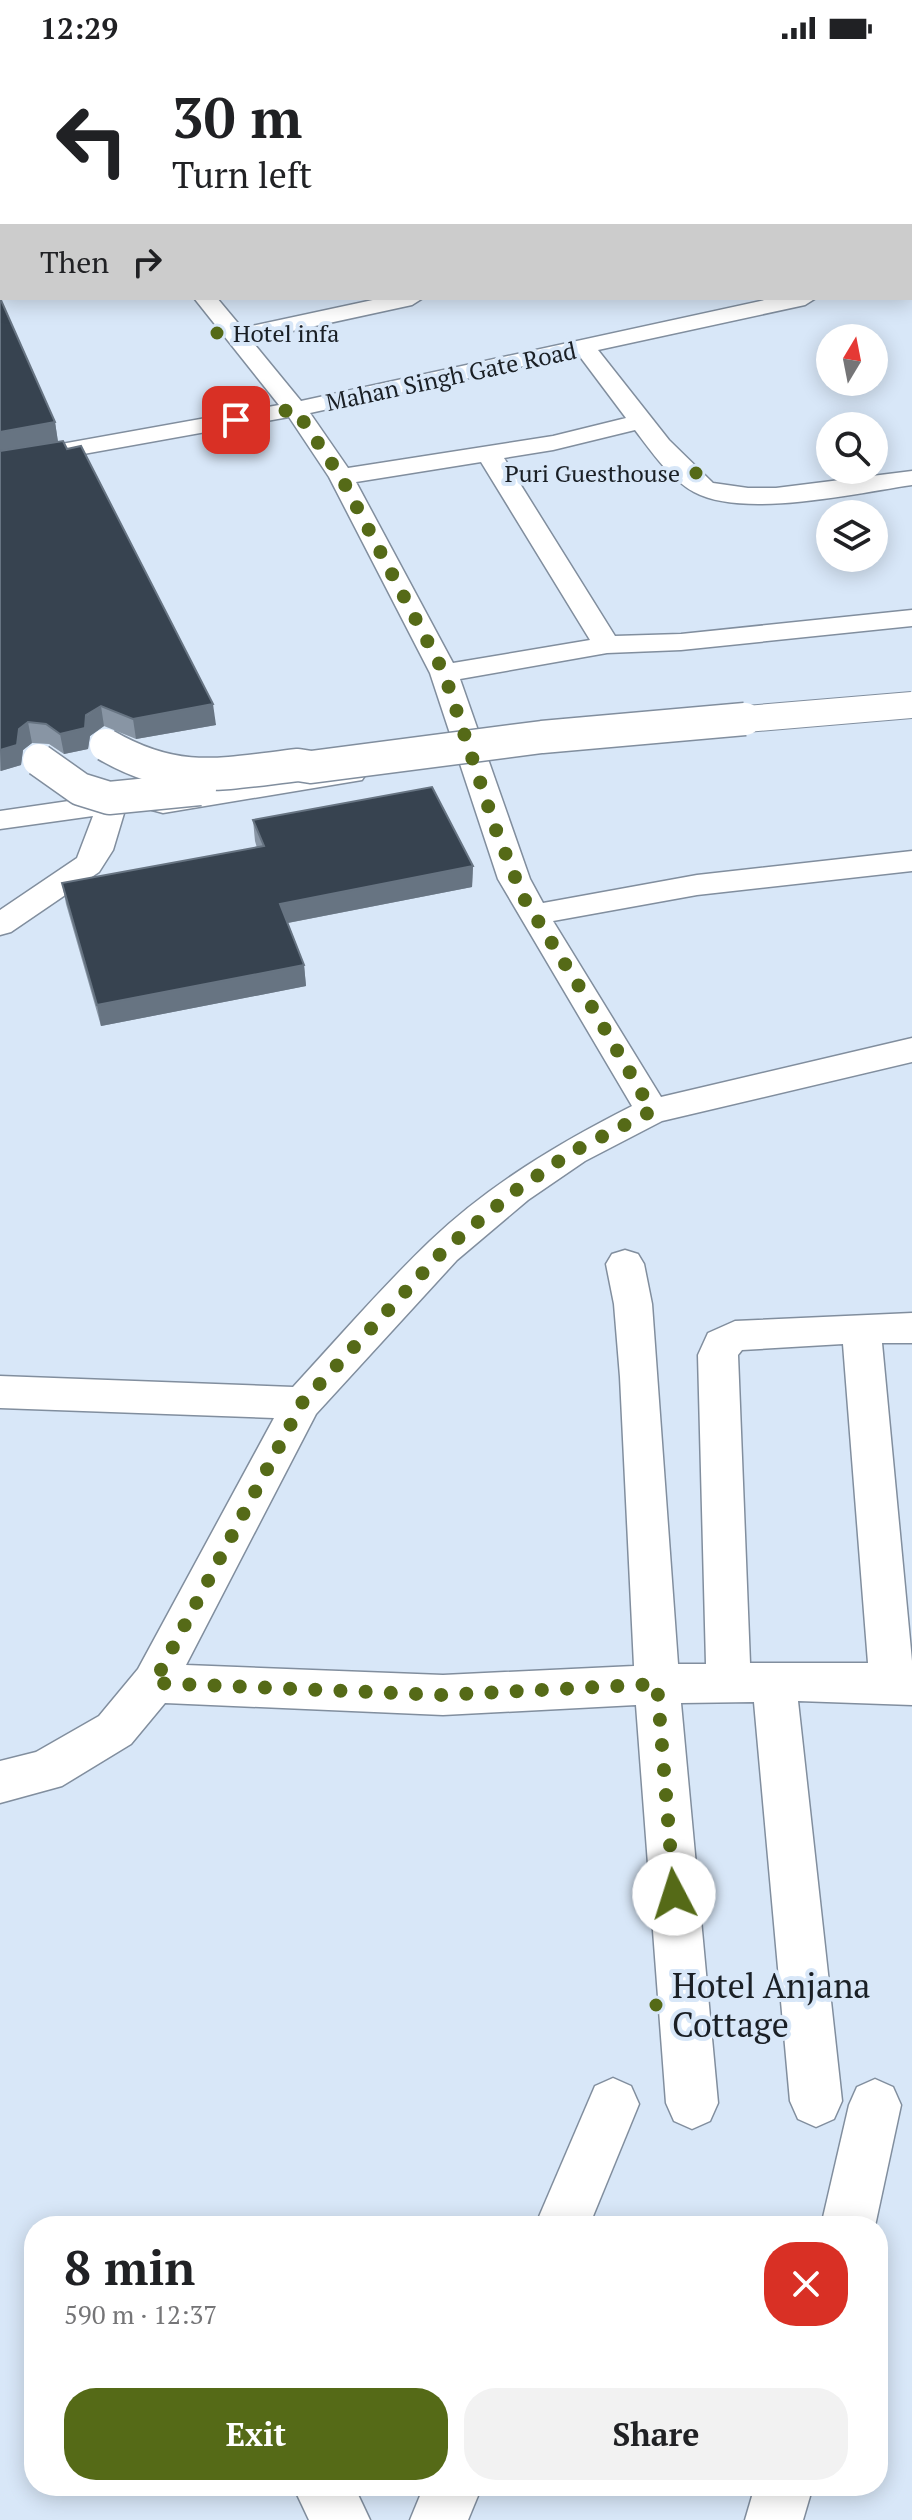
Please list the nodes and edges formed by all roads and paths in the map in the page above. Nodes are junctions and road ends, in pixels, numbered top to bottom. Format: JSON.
{"nodes":[{"id":1,"x":207,"y":300,"type":"edge"},
{"id":2,"x":403,"y":300,"type":"edge"},
{"id":3,"x":796,"y":300,"type":"edge"},
{"id":4,"x":238,"y":336,"type":"junction"},
{"id":5,"x":585,"y":348,"type":"junction"},
{"id":6,"x":295,"y":409,"type":"junction"},
{"id":7,"x":642,"y":421,"type":"junction"},
{"id":8,"x":489,"y":454,"type":"junction"},
{"id":9,"x":0,"y":462,"type":"edge"},
{"id":10,"x":341,"y":477,"type":"junction"},
{"id":11,"x":912,"y":478,"type":"edge"},
{"id":12,"x":912,"y":618,"type":"edge"},
{"id":13,"x":607,"y":645,"type":"junction"},
{"id":14,"x":444,"y":673,"type":"junction"},
{"id":15,"x":912,"y":695,"type":"edge"},
{"id":16,"x":912,"y":705,"type":"edge"},
{"id":17,"x":912,"y":713,"type":"edge"},
{"id":18,"x":106,"y":745,"type":"dead end"},
{"id":19,"x":471,"y":746,"type":"junction"},
{"id":20,"x":39,"y":760,"type":"dead end"},
{"id":21,"x":311,"y":767,"type":"junction"},
{"id":22,"x":120,"y":803,"type":"junction"},
{"id":23,"x":0,"y":820,"type":"edge"},
{"id":24,"x":912,"y":861,"type":"edge"},
{"id":25,"x":533,"y":915,"type":"junction"},
{"id":26,"x":0,"y":925,"type":"edge"},
{"id":27,"x":912,"y":1050,"type":"edge"},
{"id":28,"x":652,"y":1111,"type":"junction"},
{"id":29,"x":625,"y":1264,"type":"dead end"},
{"id":30,"x":861,"y":1328,"type":"junction"},
{"id":31,"x":912,"y":1328,"type":"edge"},
{"id":32,"x":0,"y":1392,"type":"edge"},
{"id":33,"x":302,"y":1403,"type":"junction"},
{"id":34,"x":154,"y":1683,"type":"junction"},
{"id":35,"x":657,"y":1684,"type":"junction"},
{"id":36,"x":751,"y":1684,"type":"junction"},
{"id":37,"x":902,"y":1685,"type":"edge"},
{"id":38,"x":0,"y":1782,"type":"edge"},
{"id":39,"x":816,"y":2101,"type":"dead end"},
{"id":40,"x":692,"y":2103,"type":"dead end"},
{"id":41,"x":613,"y":2104,"type":"dead end"},
{"id":42,"x":875,"y":2105,"type":"dead end"},
{"id":43,"x":566,"y":2216,"type":"edge"},
{"id":44,"x":850,"y":2216,"type":"edge"},
{"id":45,"x":328,"y":2496,"type":"edge"},
{"id":46,"x":449,"y":2496,"type":"edge"},
{"id":47,"x":781,"y":2496,"type":"edge"},
{"id":48,"x":341,"y":2520,"type":"edge"},
{"id":49,"x":439,"y":2520,"type":"edge"},
{"id":50,"x":774,"y":2520,"type":"edge"}],
"edges":[{"from":1,"to":4,"type":"street"},
{"from":2,"to":4,"type":"street"},
{"from":3,"to":5,"type":"street","name":"Mahan Singh Gate Road"},
{"from":4,"to":6,"type":"street"},
{"from":5,"to":6,"type":"street","name":"Mahan Singh Gate Road"},
{"from":5,"to":7,"type":"street"},
{"from":6,"to":9,"type":"street","name":"Mahan Singh Gate Road"},
{"from":6,"to":10,"type":"street"},
{"from":7,"to":8,"type":"street"},
{"from":7,"to":11,"type":"street"},
{"from":8,"to":10,"type":"street"},
{"from":8,"to":13,"type":"street"},
{"from":10,"to":14,"type":"street"},
{"from":12,"to":13,"type":"street"},
{"from":13,"to":14,"type":"street"},
{"from":14,"to":19,"type":"street"},
{"from":15,"to":19,"type":"street"},
{"from":16,"to":21,"type":"street","bridge":true},
{"from":17,"to":19,"type":"street"},
{"from":18,"to":21,"type":"street","bridge":true},
{"from":19,"to":22,"type":"street"},
{"from":19,"to":25,"type":"street"},
{"from":20,"to":21,"type":"street","bridge":true},
{"from":22,"to":23,"type":"street"},
{"from":22,"to":26,"type":"street"},
{"from":24,"to":25,"type":"street"},
{"from":25,"to":28,"type":"street"},
{"from":27,"to":28,"type":"street"},
{"from":28,"to":33,"type":"street"},
{"from":29,"to":35,"type":"street"},
{"from":30,"to":31,"type":"street"},
{"from":30,"to":36,"type":"street"},
{"from":30,"to":37,"type":"street"},
{"from":32,"to":33,"type":"street"},
{"from":33,"to":34,"type":"street"},
{"from":34,"to":35,"type":"street"},
{"from":34,"to":38,"type":"street"},
{"from":35,"to":36,"type":"street"},
{"from":35,"to":40,"type":"street"},
{"from":36,"to":37,"type":"street"},
{"from":36,"to":39,"type":"street"},
{"from":41,"to":43,"type":"street"},
{"from":42,"to":44,"type":"street"},
{"from":45,"to":48,"type":"street"},
{"from":46,"to":49,"type":"street"},
{"from":47,"to":50,"type":"street"}]}
